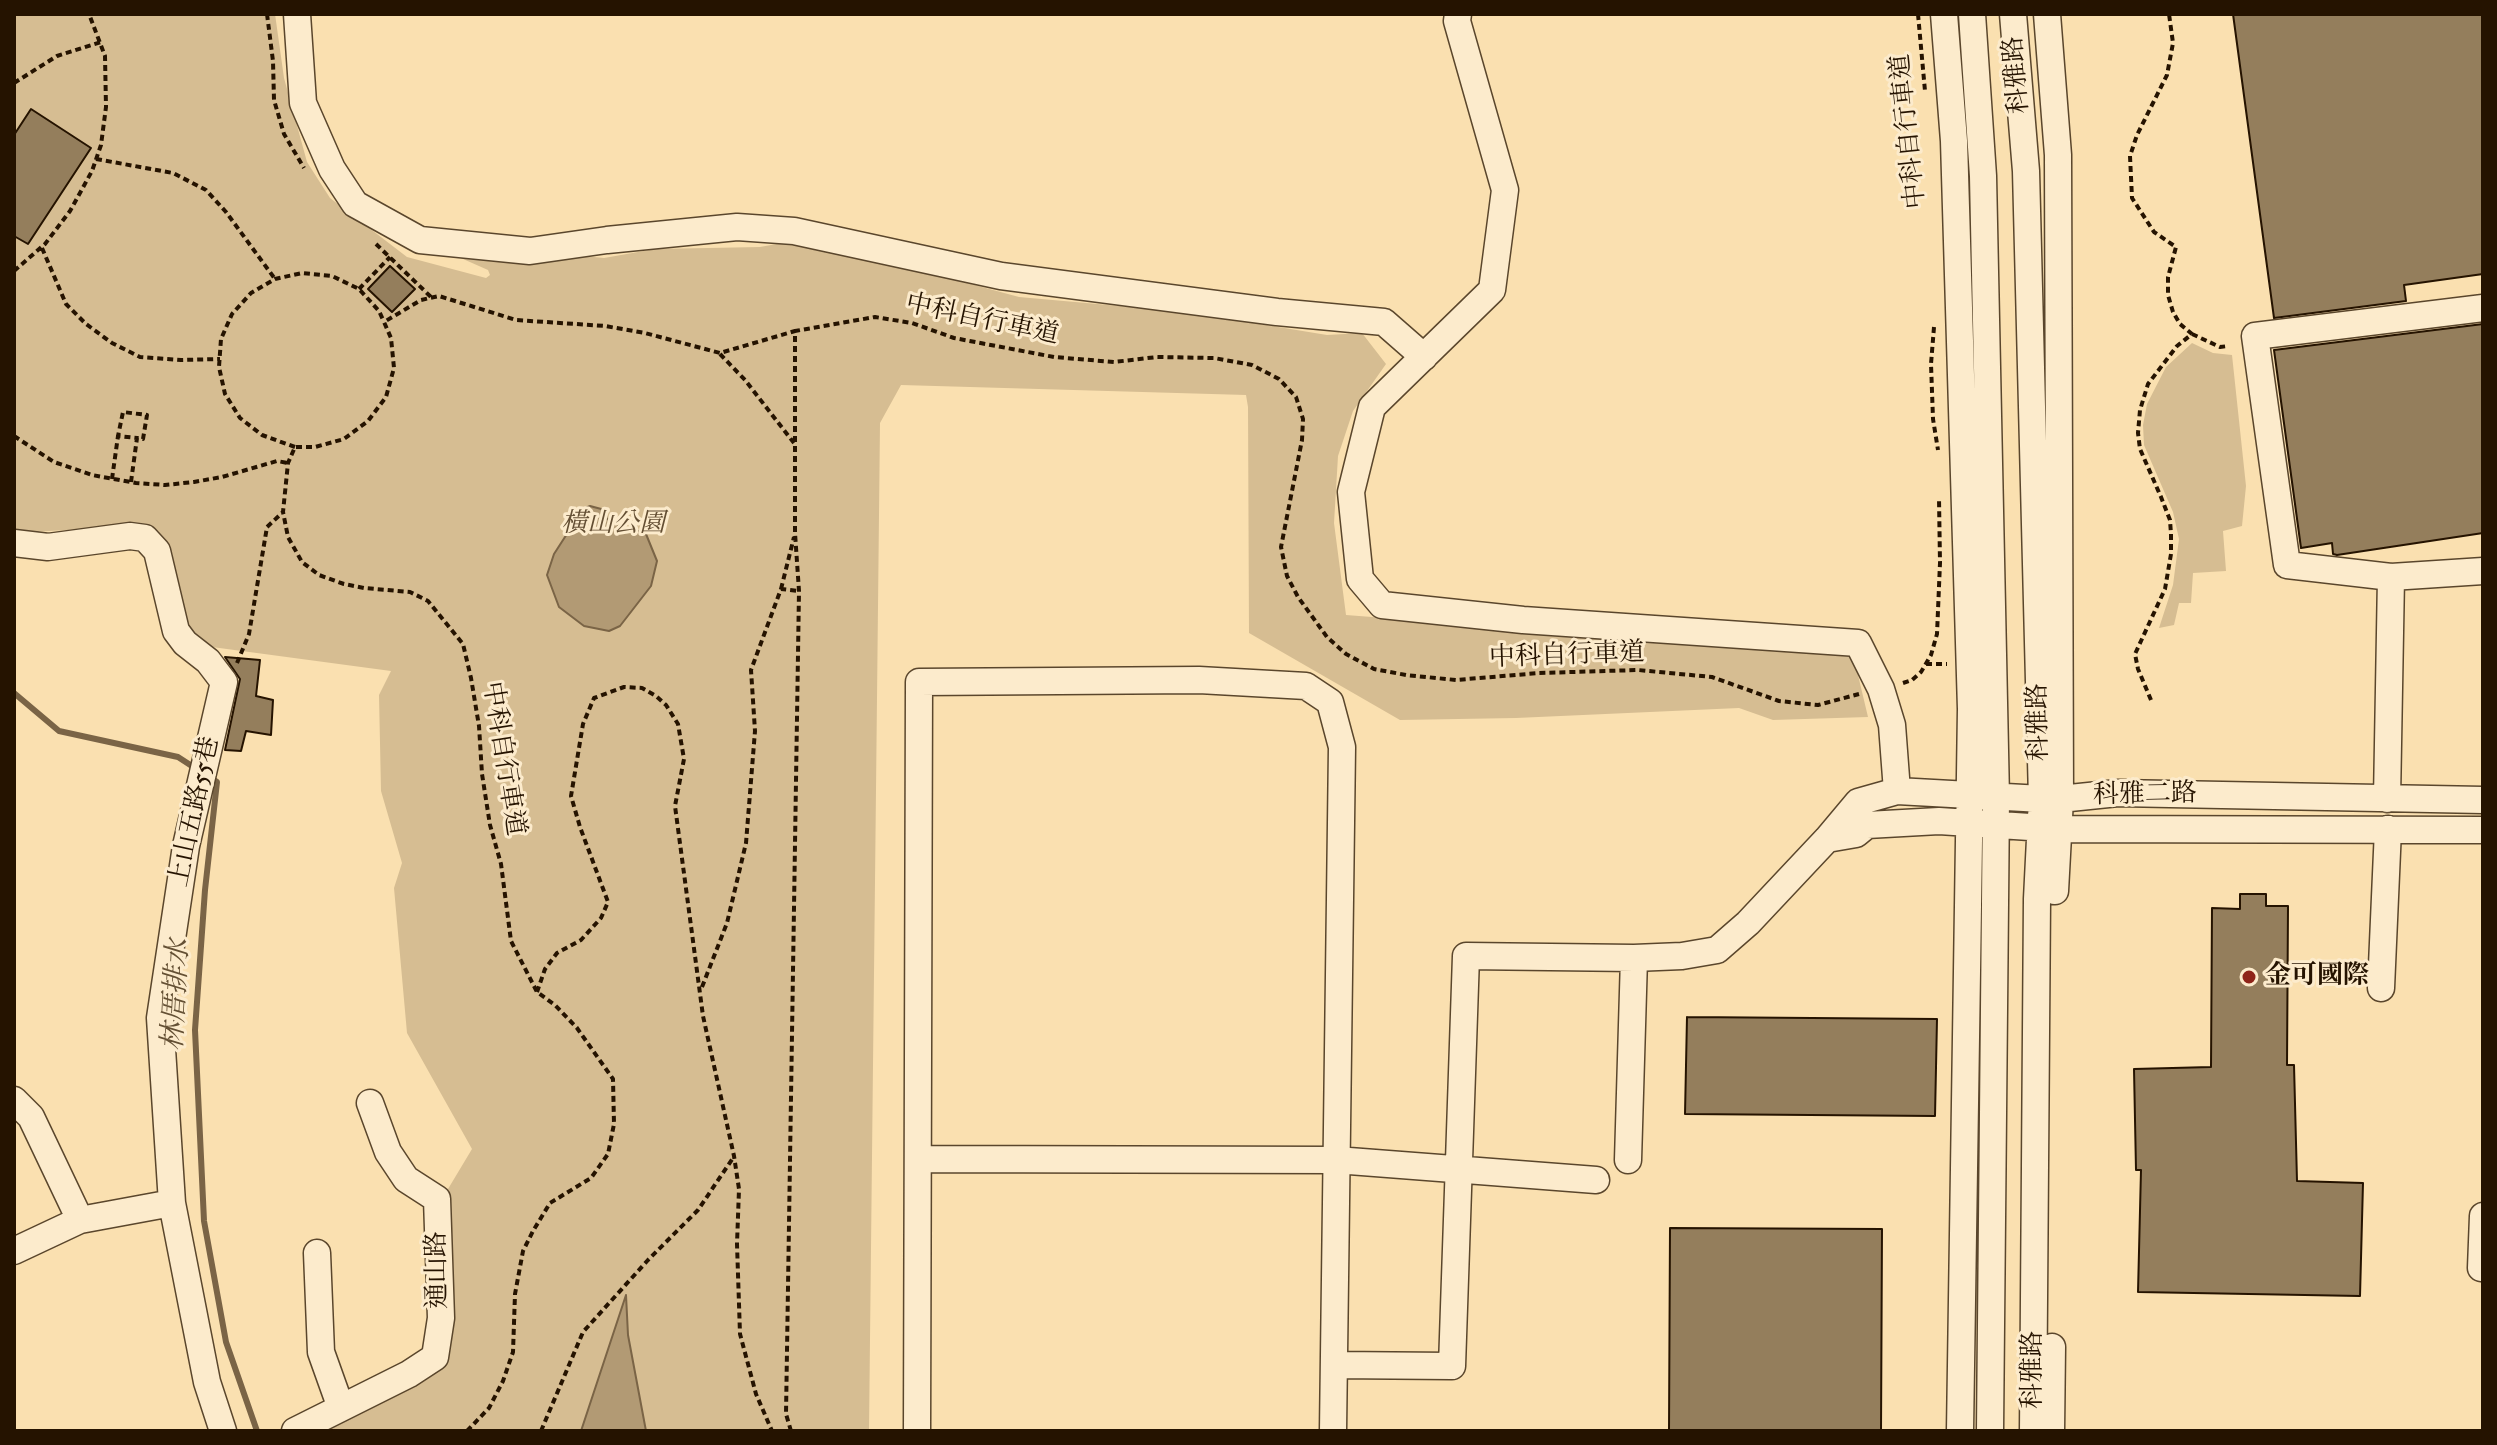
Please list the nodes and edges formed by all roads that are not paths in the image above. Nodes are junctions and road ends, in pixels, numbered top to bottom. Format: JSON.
{"nodes":[{"id":1,"x":297,"y":14,"type":"edge"},
{"id":2,"x":1458,"y":14,"type":"edge"},
{"id":3,"x":1944,"y":14,"type":"edge"},
{"id":4,"x":1972,"y":14,"type":"edge"},
{"id":5,"x":2013,"y":14,"type":"edge"},
{"id":6,"x":2047,"y":14,"type":"edge"},
{"id":7,"x":2483,"y":308,"type":"edge"},
{"id":8,"x":1424,"y":357,"type":"junction"},
{"id":9,"x":14,"y":543,"type":"edge"},
{"id":10,"x":2483,"y":571,"type":"edge"},
{"id":11,"x":2391,"y":577,"type":"junction"},
{"id":12,"x":1897,"y":791,"type":"junction"},
{"id":13,"x":1969,"y":796,"type":"junction"},
{"id":14,"x":1996,"y":798,"type":"junction"},
{"id":15,"x":2051,"y":799,"type":"junction"},
{"id":16,"x":2387,"y":799,"type":"junction"},
{"id":17,"x":2483,"y":800,"type":"edge"},
{"id":18,"x":1968,"y":824,"type":"junction"},
{"id":19,"x":1996,"y":826,"type":"junction"},
{"id":20,"x":2051,"y":828,"type":"junction"},
{"id":21,"x":2388,"y":829,"type":"junction"},
{"id":22,"x":2483,"y":830,"type":"edge"},
{"id":23,"x":1827,"y":839,"type":"junction"},
{"id":24,"x":1634,"y":958,"type":"junction"},
{"id":25,"x":2381,"y":988,"type":"dead end"},
{"id":26,"x":14,"y":1100,"type":"edge"},
{"id":27,"x":370,"y":1103,"type":"dead end"},
{"id":28,"x":918,"y":1159,"type":"junction"},
{"id":29,"x":1336,"y":1160,"type":"junction"},
{"id":30,"x":1628,"y":1160,"type":"dead end"},
{"id":31,"x":1459,"y":1169,"type":"junction"},
{"id":32,"x":1596,"y":1180,"type":"dead end"},
{"id":33,"x":172,"y":1203,"type":"junction"},
{"id":34,"x":2483,"y":1216,"type":"edge"},
{"id":35,"x":80,"y":1220,"type":"junction"},
{"id":36,"x":14,"y":1251,"type":"edge"},
{"id":37,"x":317,"y":1253,"type":"dead end"},
{"id":38,"x":2481,"y":1268,"type":"dead end"},
{"id":39,"x":1334,"y":1365,"type":"junction"},
{"id":40,"x":341,"y":1408,"type":"junction"},
{"id":41,"x":223,"y":1431,"type":"edge"},
{"id":42,"x":295,"y":1431,"type":"edge"},
{"id":43,"x":917,"y":1431,"type":"edge"},
{"id":44,"x":1333,"y":1431,"type":"edge"},
{"id":45,"x":1960,"y":1431,"type":"edge"},
{"id":46,"x":1990,"y":1431,"type":"edge"},
{"id":47,"x":2033,"y":1431,"type":"edge"},
{"id":48,"x":2051,"y":1431,"type":"edge"}],
"edges":[{"from":1,"to":8,"type":"street"},
{"from":2,"to":8,"type":"street"},
{"from":3,"to":13,"type":"street"},
{"from":4,"to":14,"type":"street","name":"科雅路"},
{"from":5,"to":15,"type":"street","name":"科雅路"},
{"from":6,"to":15,"type":"street","name":"科雅路"},
{"from":7,"to":11,"type":"street"},
{"from":8,"to":12,"type":"street"},
{"from":9,"to":33,"type":"street","name":"上山五路55巷"},
{"from":10,"to":11,"type":"street"},
{"from":11,"to":16,"type":"street"},
{"from":12,"to":13,"type":"street","name":"科雅二路"},
{"from":12,"to":23,"type":"street","name":"科雅二路"},
{"from":13,"to":14,"type":"street","name":"科雅二路"},
{"from":13,"to":18,"type":"street"},
{"from":14,"to":15,"type":"street","name":"科雅二路"},
{"from":14,"to":19,"type":"street","name":"科雅路"},
{"from":15,"to":16,"type":"street","name":"科雅二路"},
{"from":15,"to":20,"type":"street","name":"科雅路"},
{"from":16,"to":17,"type":"street","name":"科雅二路"},
{"from":18,"to":19,"type":"street","name":"科雅二路"},
{"from":18,"to":23,"type":"street","name":"科雅二路"},
{"from":18,"to":45,"type":"street"},
{"from":19,"to":20,"type":"street","name":"科雅二路"},
{"from":19,"to":46,"type":"street","name":"科雅路"},
{"from":20,"to":21,"type":"street","name":"科雅二路"},
{"from":20,"to":47,"type":"street","name":"科雅路"},
{"from":20,"to":48,"type":"street","name":"科雅路"},
{"from":21,"to":22,"type":"street","name":"科雅二路"},
{"from":21,"to":25,"type":"street"},
{"from":23,"to":24,"type":"street","name":"科雅二路"},
{"from":24,"to":30,"type":"street"},
{"from":24,"to":31,"type":"street","name":"科雅二路"},
{"from":26,"to":35,"type":"street"},
{"from":27,"to":40,"type":"street","name":"通山路"},
{"from":28,"to":29,"type":"street"},
{"from":28,"to":29,"type":"street"},
{"from":28,"to":43,"type":"street"},
{"from":29,"to":31,"type":"street"},
{"from":29,"to":39,"type":"street"},
{"from":31,"to":32,"type":"street"},
{"from":31,"to":39,"type":"street"},
{"from":33,"to":35,"type":"street"},
{"from":33,"to":41,"type":"street","name":"上山五路55巷"},
{"from":34,"to":38,"type":"street"},
{"from":35,"to":36,"type":"street"},
{"from":37,"to":40,"type":"street"},
{"from":39,"to":44,"type":"street"},
{"from":40,"to":42,"type":"street","name":"通山路"}]}
